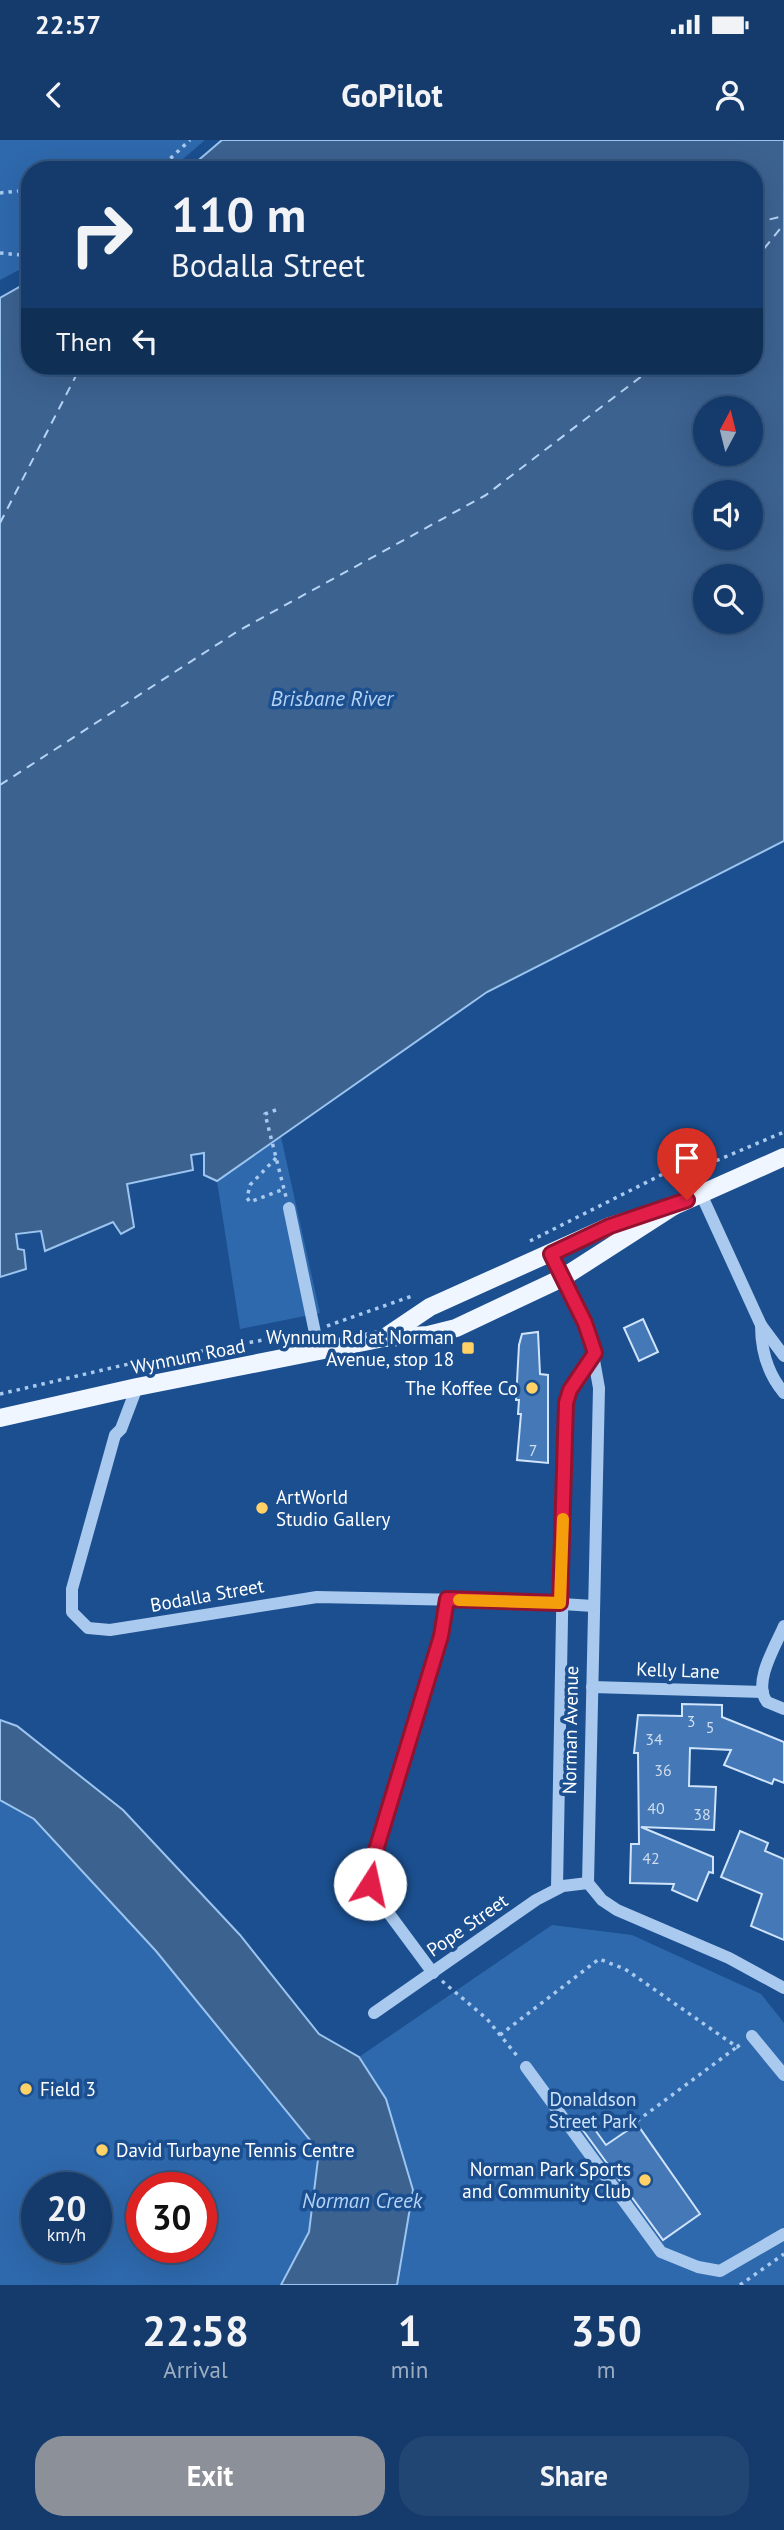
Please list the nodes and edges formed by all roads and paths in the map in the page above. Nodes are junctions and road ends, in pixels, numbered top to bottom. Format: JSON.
{"nodes":[{"id":1,"x":190,"y":140,"type":"edge"},
{"id":2,"x":168,"y":161,"type":"edge"},
{"id":3,"x":18,"y":191,"type":"dead end"},
{"id":4,"x":0,"y":193,"type":"edge"},
{"id":5,"x":0,"y":253,"type":"edge"},
{"id":6,"x":21,"y":256,"type":"edge"},
{"id":7,"x":276,"y":1110,"type":"dead end"},
{"id":8,"x":784,"y":1132,"type":"edge"},
{"id":9,"x":784,"y":1157,"type":"edge"},
{"id":10,"x":276,"y":1158,"type":"junction"},
{"id":11,"x":284,"y":1189,"type":"junction"},
{"id":12,"x":701,"y":1194,"type":"junction"},
{"id":13,"x":674,"y":1206,"type":"junction"},
{"id":14,"x":289,"y":1208,"type":"joint"},
{"id":15,"x":520,"y":1246,"type":"dead end"},
{"id":16,"x":551,"y":1254,"type":"junction"},
{"id":17,"x":562,"y":1278,"type":"junction"},
{"id":18,"x":423,"y":1292,"type":"dead end"},
{"id":19,"x":761,"y":1325,"type":"junction"},
{"id":20,"x":314,"y":1331,"type":"junction"},
{"id":21,"x":384,"y":1338,"type":"junction"},
{"id":22,"x":319,"y":1352,"type":"junction"},
{"id":23,"x":595,"y":1353,"type":"junction"},
{"id":24,"x":784,"y":1356,"type":"edge"},
{"id":25,"x":137,"y":1387,"type":"junction"},
{"id":26,"x":784,"y":1393,"type":"edge"},
{"id":27,"x":0,"y":1394,"type":"edge"},
{"id":28,"x":0,"y":1418,"type":"edge"},
{"id":29,"x":447,"y":1599,"type":"junction"},
{"id":30,"x":560,"y":1603,"type":"junction"},
{"id":31,"x":593,"y":1606,"type":"junction"},
{"id":32,"x":784,"y":1626,"type":"edge"},
{"id":33,"x":592,"y":1687,"type":"junction"},
{"id":34,"x":763,"y":1692,"type":"junction"},
{"id":35,"x":784,"y":1709,"type":"edge"},
{"id":36,"x":589,"y":1883,"type":"junction"},
{"id":37,"x":556,"y":1888,"type":"junction"},
{"id":38,"x":433,"y":1973,"type":"junction"},
{"id":39,"x":784,"y":1987,"type":"edge"},
{"id":40,"x":374,"y":2013,"type":"dead end"},
{"id":41,"x":500,"y":2035,"type":"junction"},
{"id":42,"x":751,"y":2036,"type":"joint"},
{"id":43,"x":737,"y":2047,"type":"junction"},
{"id":44,"x":526,"y":2067,"type":"joint"},
{"id":45,"x":784,"y":2075,"type":"edge"},
{"id":46,"x":637,"y":2122,"type":"dead end"},
{"id":47,"x":784,"y":2234,"type":"edge"},
{"id":48,"x":784,"y":2254,"type":"edge"},
{"id":49,"x":740,"y":2285,"type":"edge"}],
"edges":[{"from":1,"to":2,"type":"path"},
{"from":3,"to":4,"type":"path"},
{"from":5,"to":6,"type":"path"},
{"from":7,"to":10,"type":"path"},
{"from":8,"to":15,"type":"path"},
{"from":9,"to":12,"type":"main road","name":"Wynnum Road"},
{"from":10,"to":11,"type":"path"},
{"from":10,"to":11,"type":"path"},
{"from":11,"to":14,"type":"path"},
{"from":12,"to":13,"type":"main road","name":"Wynnum Road"},
{"from":12,"to":19,"type":"street"},
{"from":13,"to":16,"type":"main road","name":"Wynnum Road"},
{"from":13,"to":17,"type":"main road","name":"Wynnum Road"},
{"from":14,"to":20,"type":"street"},
{"from":16,"to":17,"type":"main road","name":"Norman Avenue"},
{"from":16,"to":21,"type":"main road","name":"Wynnum Road"},
{"from":17,"to":21,"type":"main road","name":"Wynnum Road"},
{"from":17,"to":23,"type":"street","name":"Norman Avenue"},
{"from":18,"to":20,"type":"path"},
{"from":19,"to":24,"type":"street"},
{"from":19,"to":26,"type":"street"},
{"from":20,"to":22,"type":"street"},
{"from":20,"to":27,"type":"path"},
{"from":21,"to":22,"type":"main road","name":"Wynnum Road"},
{"from":22,"to":25,"type":"main road","name":"Wynnum Road"},
{"from":23,"to":30,"type":"street","name":"Norman Avenue"},
{"from":23,"to":31,"type":"street","name":"Norman Avenue"},
{"from":25,"to":28,"type":"main road","name":"Wynnum Road"},
{"from":25,"to":29,"type":"street","name":"Bodalla Street"},
{"from":29,"to":30,"type":"street","name":"Bodalla Street"},
{"from":29,"to":38,"type":"street"},
{"from":30,"to":31,"type":"street","name":"Bodalla Street"},
{"from":30,"to":37,"type":"street","name":"Norman Avenue"},
{"from":31,"to":33,"type":"street","name":"Norman Avenue"},
{"from":32,"to":34,"type":"street"},
{"from":33,"to":34,"type":"street","name":"Kelly Lane"},
{"from":33,"to":36,"type":"street","name":"Norman Avenue"},
{"from":34,"to":35,"type":"street"},
{"from":36,"to":37,"type":"street","name":"Pope Street"},
{"from":36,"to":39,"type":"street"},
{"from":37,"to":38,"type":"street","name":"Pope Street"},
{"from":38,"to":40,"type":"street","name":"Pope Street"},
{"from":38,"to":41,"type":"path"},
{"from":41,"to":43,"type":"path"},
{"from":41,"to":44,"type":"path"},
{"from":42,"to":43,"type":"path"},
{"from":42,"to":45,"type":"street"},
{"from":43,"to":46,"type":"path"},
{"from":44,"to":47,"type":"street"},
{"from":48,"to":49,"type":"path"}]}
